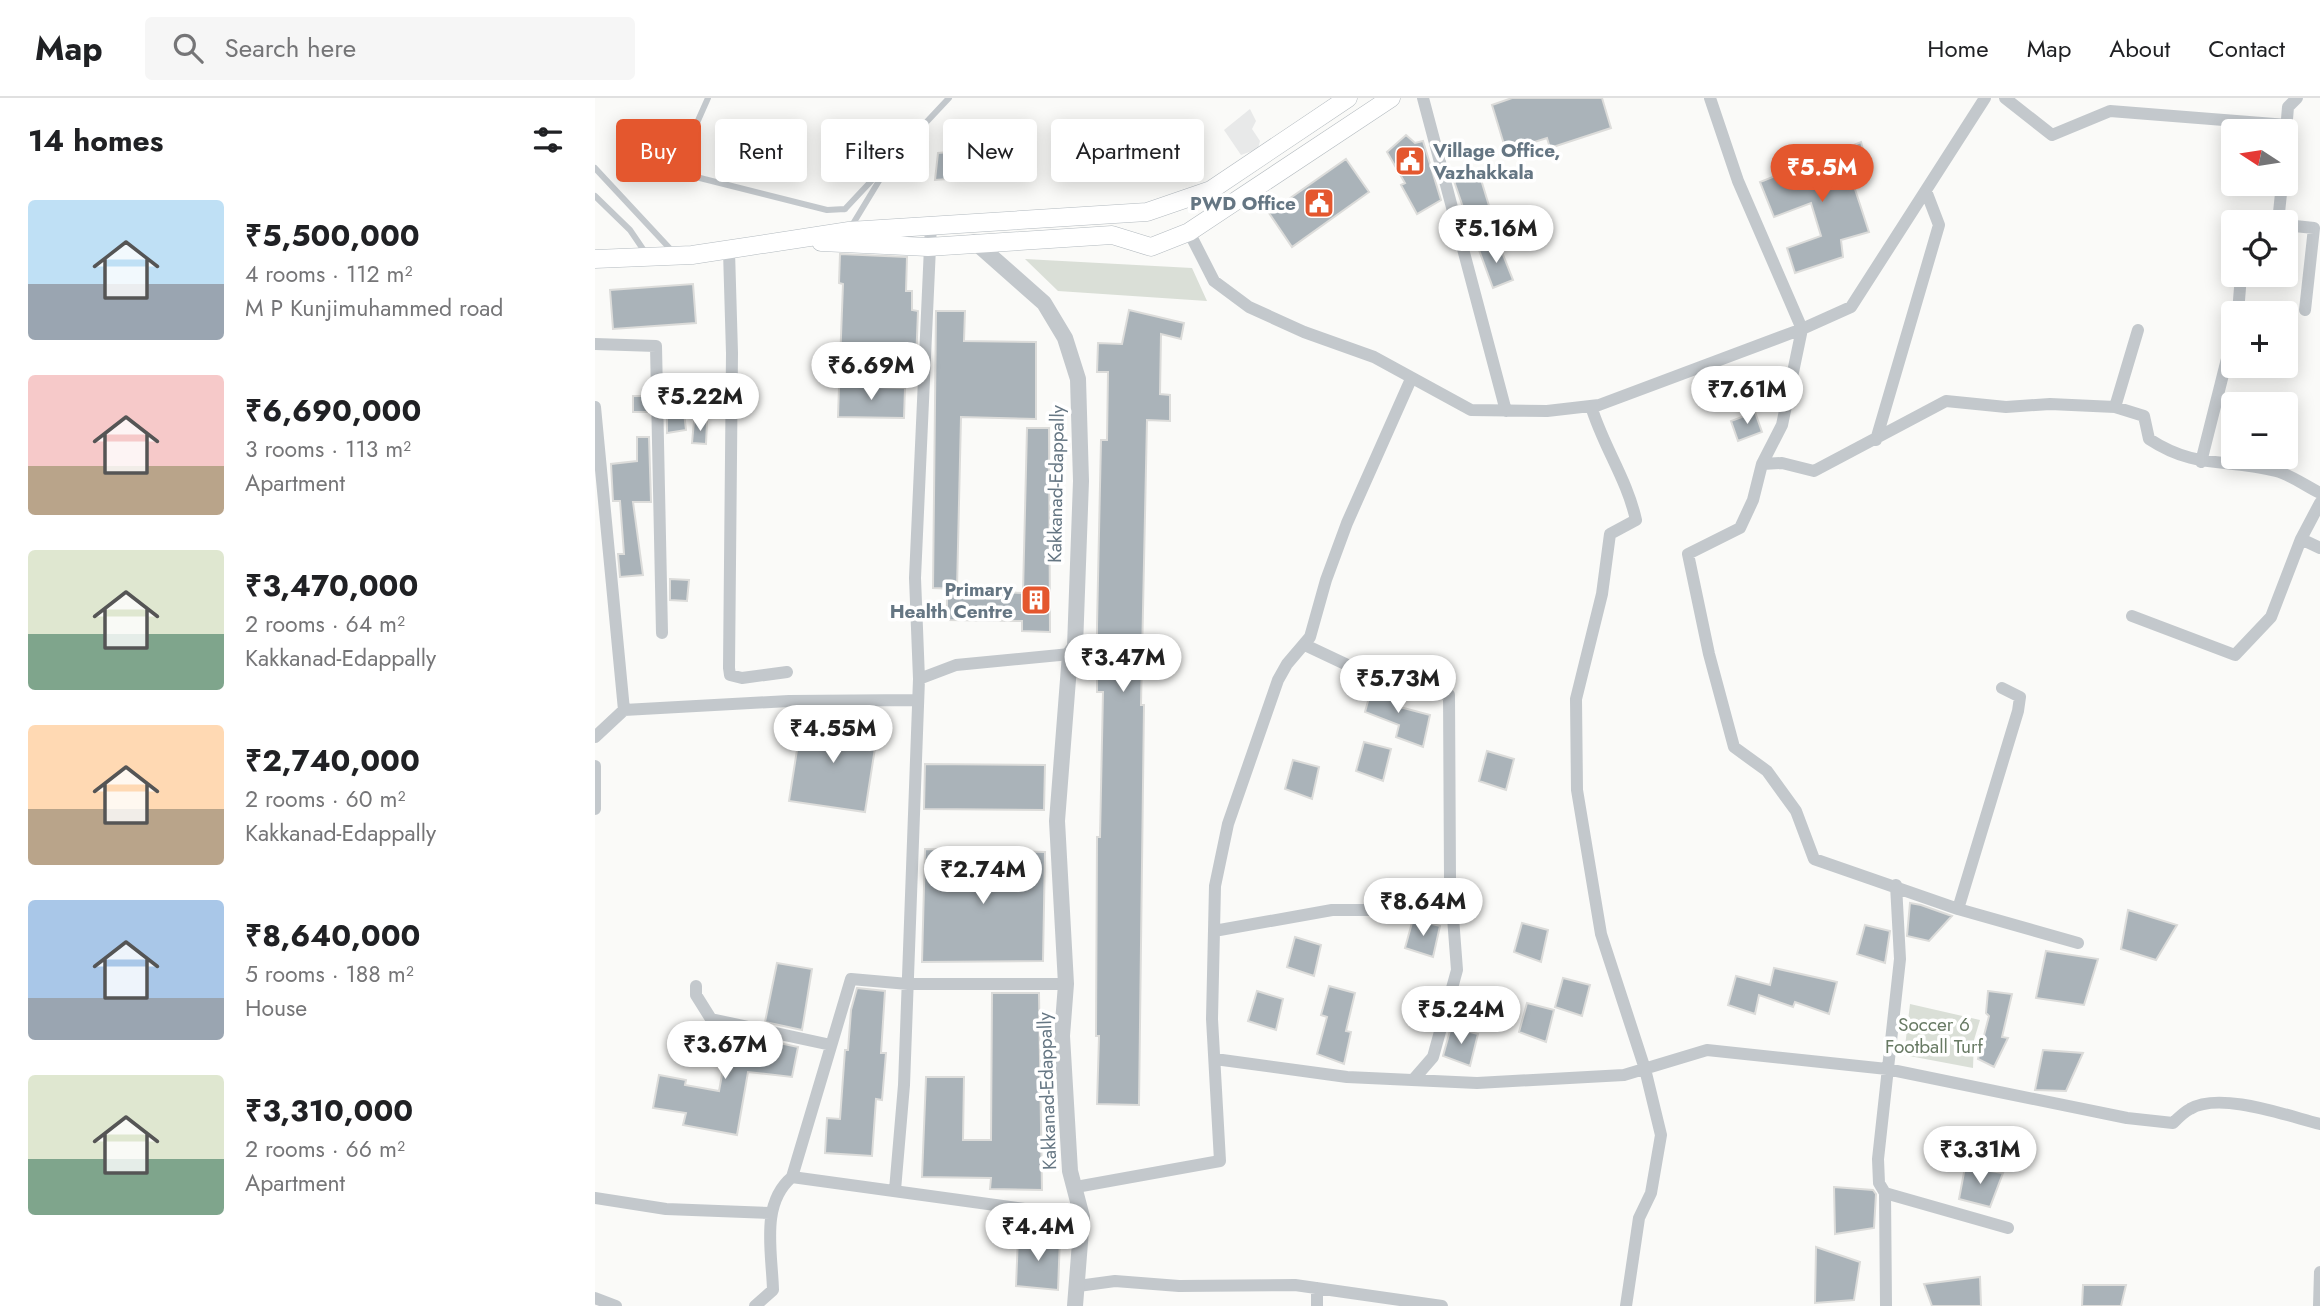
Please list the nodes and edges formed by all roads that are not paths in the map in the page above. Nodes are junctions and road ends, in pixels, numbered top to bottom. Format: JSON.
{"nodes":[{"id":1,"x":708,"y":98,"type":"edge"},
{"id":2,"x":949,"y":98,"type":"edge"},
{"id":3,"x":1348,"y":98,"type":"edge"},
{"id":4,"x":1391,"y":98,"type":"edge"},
{"id":5,"x":1423,"y":98,"type":"edge"},
{"id":6,"x":1710,"y":98,"type":"edge"},
{"id":7,"x":1985,"y":98,"type":"edge"},
{"id":8,"x":2005,"y":98,"type":"edge"},
{"id":9,"x":2297,"y":98,"type":"edge"},
{"id":10,"x":2287,"y":119,"type":"edge"},
{"id":11,"x":2221,"y":120,"type":"edge"},
{"id":12,"x":929,"y":121,"type":"edge"},
{"id":13,"x":595,"y":168,"type":"edge"},
{"id":14,"x":868,"y":182,"type":"edge"},
{"id":15,"x":879,"y":182,"type":"edge"},
{"id":16,"x":1926,"y":191,"type":"junction"},
{"id":17,"x":595,"y":196,"type":"edge"},
{"id":18,"x":845,"y":209,"type":"junction"},
{"id":19,"x":931,"y":225,"type":"junction"},
{"id":20,"x":2298,"y":226,"type":"edge"},
{"id":21,"x":1189,"y":232,"type":"junction"},
{"id":22,"x":849,"y":238,"type":"junction"},
{"id":23,"x":975,"y":243,"type":"junction"},
{"id":24,"x":928,"y":247,"type":"junction"},
{"id":25,"x":729,"y":251,"type":"junction"},
{"id":26,"x":677,"y":256,"type":"junction"},
{"id":27,"x":648,"y":257,"type":"junction"},
{"id":28,"x":595,"y":259,"type":"edge"},
{"id":29,"x":2305,"y":310,"type":"dead end"},
{"id":30,"x":1802,"y":329,"type":"junction"},
{"id":31,"x":2139,"y":330,"type":"dead end"},
{"id":32,"x":595,"y":344,"type":"edge"},
{"id":33,"x":2222,"y":378,"type":"edge"},
{"id":34,"x":1411,"y":379,"type":"junction"},
{"id":35,"x":1591,"y":406,"type":"junction"},
{"id":36,"x":595,"y":407,"type":"edge"},
{"id":37,"x":2115,"y":407,"type":"junction"},
{"id":38,"x":1506,"y":411,"type":"junction"},
{"id":39,"x":1876,"y":440,"type":"junction"},
{"id":40,"x":2201,"y":462,"type":"junction"},
{"id":41,"x":1762,"y":464,"type":"junction"},
{"id":42,"x":2320,"y":493,"type":"edge"},
{"id":43,"x":2320,"y":503,"type":"edge"},
{"id":44,"x":2301,"y":539,"type":"junction"},
{"id":45,"x":2320,"y":548,"type":"edge"},
{"id":46,"x":2132,"y":616,"type":"dead end"},
{"id":47,"x":662,"y":633,"type":"dead end"},
{"id":48,"x":1305,"y":645,"type":"junction"},
{"id":49,"x":1070,"y":654,"type":"junction"},
{"id":50,"x":787,"y":672,"type":"dead end"},
{"id":51,"x":919,"y":679,"type":"junction"},
{"id":52,"x":2002,"y":688,"type":"dead end"},
{"id":53,"x":918,"y":701,"type":"junction"},
{"id":54,"x":624,"y":710,"type":"junction"},
{"id":55,"x":595,"y":737,"type":"edge"},
{"id":56,"x":595,"y":766,"type":"edge"},
{"id":57,"x":595,"y":809,"type":"edge"},
{"id":58,"x":1896,"y":886,"type":"junction"},
{"id":59,"x":1958,"y":909,"type":"junction"},
{"id":60,"x":1453,"y":911,"type":"junction"},
{"id":61,"x":1214,"y":931,"type":"junction"},
{"id":62,"x":2078,"y":943,"type":"dead end"},
{"id":63,"x":908,"y":984,"type":"junction"},
{"id":64,"x":1066,"y":984,"type":"junction"},
{"id":65,"x":696,"y":986,"type":"dead end"},
{"id":66,"x":831,"y":1045,"type":"junction"},
{"id":67,"x":1215,"y":1059,"type":"junction"},
{"id":68,"x":1645,"y":1069,"type":"junction"},
{"id":69,"x":1887,"y":1069,"type":"junction"},
{"id":70,"x":1413,"y":1080,"type":"junction"},
{"id":71,"x":2320,"y":1124,"type":"edge"},
{"id":72,"x":792,"y":1177,"type":"junction"},
{"id":73,"x":1076,"y":1187,"type":"junction"},
{"id":74,"x":895,"y":1190,"type":"junction"},
{"id":75,"x":1885,"y":1193,"type":"junction"},
{"id":76,"x":595,"y":1198,"type":"edge"},
{"id":77,"x":770,"y":1213,"type":"junction"},
{"id":78,"x":1082,"y":1217,"type":"junction"},
{"id":79,"x":2008,"y":1228,"type":"dead end"},
{"id":80,"x":2320,"y":1272,"type":"edge"},
{"id":81,"x":1078,"y":1286,"type":"junction"},
{"id":82,"x":1317,"y":1288,"type":"junction"},
{"id":83,"x":595,"y":1298,"type":"edge"},
{"id":84,"x":616,"y":1306,"type":"edge"},
{"id":85,"x":755,"y":1306,"type":"edge"},
{"id":86,"x":1075,"y":1306,"type":"edge"},
{"id":87,"x":1317,"y":1306,"type":"edge"},
{"id":88,"x":1442,"y":1306,"type":"edge"},
{"id":89,"x":1626,"y":1306,"type":"edge"},
{"id":90,"x":1886,"y":1306,"type":"edge"},
{"id":91,"x":2319,"y":1306,"type":"edge"}],
"edges":[{"from":1,"to":18,"type":"lane"},
{"from":2,"to":12,"type":"lane"},
{"from":3,"to":19,"type":"main road"},
{"from":4,"to":21,"type":"main road"},
{"from":5,"to":38,"type":"street"},
{"from":6,"to":30,"type":"street"},
{"from":7,"to":16,"type":"street"},
{"from":8,"to":11,"type":"street"},
{"from":9,"to":10,"type":"street"},
{"from":13,"to":26,"type":"lane"},
{"from":14,"to":18,"type":"lane"},
{"from":15,"to":22,"type":"lane"},
{"from":16,"to":30,"type":"street"},
{"from":16,"to":39,"type":"street"},
{"from":17,"to":27,"type":"lane"},
{"from":18,"to":22,"type":"lane"},
{"from":19,"to":22,"type":"main road"},
{"from":19,"to":24,"type":"street"},
{"from":20,"to":29,"type":"street"},
{"from":21,"to":23,"type":"main road"},
{"from":21,"to":34,"type":"street"},
{"from":22,"to":24,"type":"main road"},
{"from":22,"to":25,"type":"main road"},
{"from":23,"to":24,"type":"main road"},
{"from":23,"to":49,"type":"street","name":"Kakkanad-Edappally"},
{"from":24,"to":51,"type":"street"},
{"from":25,"to":26,"type":"main road"},
{"from":25,"to":50,"type":"street"},
{"from":26,"to":27,"type":"main road"},
{"from":27,"to":28,"type":"main road"},
{"from":30,"to":35,"type":"street"},
{"from":30,"to":41,"type":"street"},
{"from":31,"to":37,"type":"street"},
{"from":32,"to":47,"type":"street"},
{"from":33,"to":40,"type":"street"},
{"from":34,"to":38,"type":"street"},
{"from":34,"to":48,"type":"street"},
{"from":35,"to":38,"type":"street"},
{"from":35,"to":68,"type":"street"},
{"from":36,"to":54,"type":"street"},
{"from":37,"to":39,"type":"street"},
{"from":37,"to":40,"type":"street"},
{"from":39,"to":41,"type":"street"},
{"from":40,"to":42,"type":"street"},
{"from":41,"to":58,"type":"street"},
{"from":43,"to":44,"type":"street"},
{"from":44,"to":45,"type":"street"},
{"from":44,"to":46,"type":"street"},
{"from":48,"to":60,"type":"street"},
{"from":48,"to":61,"type":"street"},
{"from":49,"to":51,"type":"street"},
{"from":49,"to":64,"type":"street","name":"Kakkanad-Edappally"},
{"from":51,"to":53,"type":"street"},
{"from":52,"to":59,"type":"street"},
{"from":53,"to":54,"type":"street"},
{"from":53,"to":63,"type":"street"},
{"from":54,"to":55,"type":"street"},
{"from":56,"to":57,"type":"street"},
{"from":58,"to":59,"type":"street"},
{"from":58,"to":69,"type":"street"},
{"from":59,"to":62,"type":"street"},
{"from":60,"to":61,"type":"street"},
{"from":60,"to":70,"type":"street"},
{"from":61,"to":67,"type":"street"},
{"from":63,"to":64,"type":"street"},
{"from":63,"to":66,"type":"street"},
{"from":63,"to":74,"type":"street"},
{"from":64,"to":73,"type":"street","name":"Kakkanad-Edappally"},
{"from":65,"to":66,"type":"street"},
{"from":66,"to":72,"type":"street"},
{"from":67,"to":70,"type":"street"},
{"from":67,"to":73,"type":"street"},
{"from":68,"to":69,"type":"street"},
{"from":68,"to":70,"type":"street"},
{"from":68,"to":89,"type":"street"},
{"from":69,"to":71,"type":"street"},
{"from":69,"to":75,"type":"street"},
{"from":72,"to":74,"type":"street"},
{"from":72,"to":77,"type":"street"},
{"from":73,"to":78,"type":"street","name":"Kakkanad-Edappally"},
{"from":74,"to":78,"type":"street"},
{"from":75,"to":79,"type":"street"},
{"from":75,"to":90,"type":"street"},
{"from":76,"to":77,"type":"street"},
{"from":77,"to":85,"type":"street"},
{"from":78,"to":81,"type":"street","name":"Kakkanad-Edappally"},
{"from":80,"to":91,"type":"street"},
{"from":81,"to":82,"type":"street"},
{"from":81,"to":86,"type":"street","name":"Kakkanad-Edappally"},
{"from":82,"to":87,"type":"street"},
{"from":82,"to":88,"type":"street"},
{"from":83,"to":84,"type":"street"}]}
